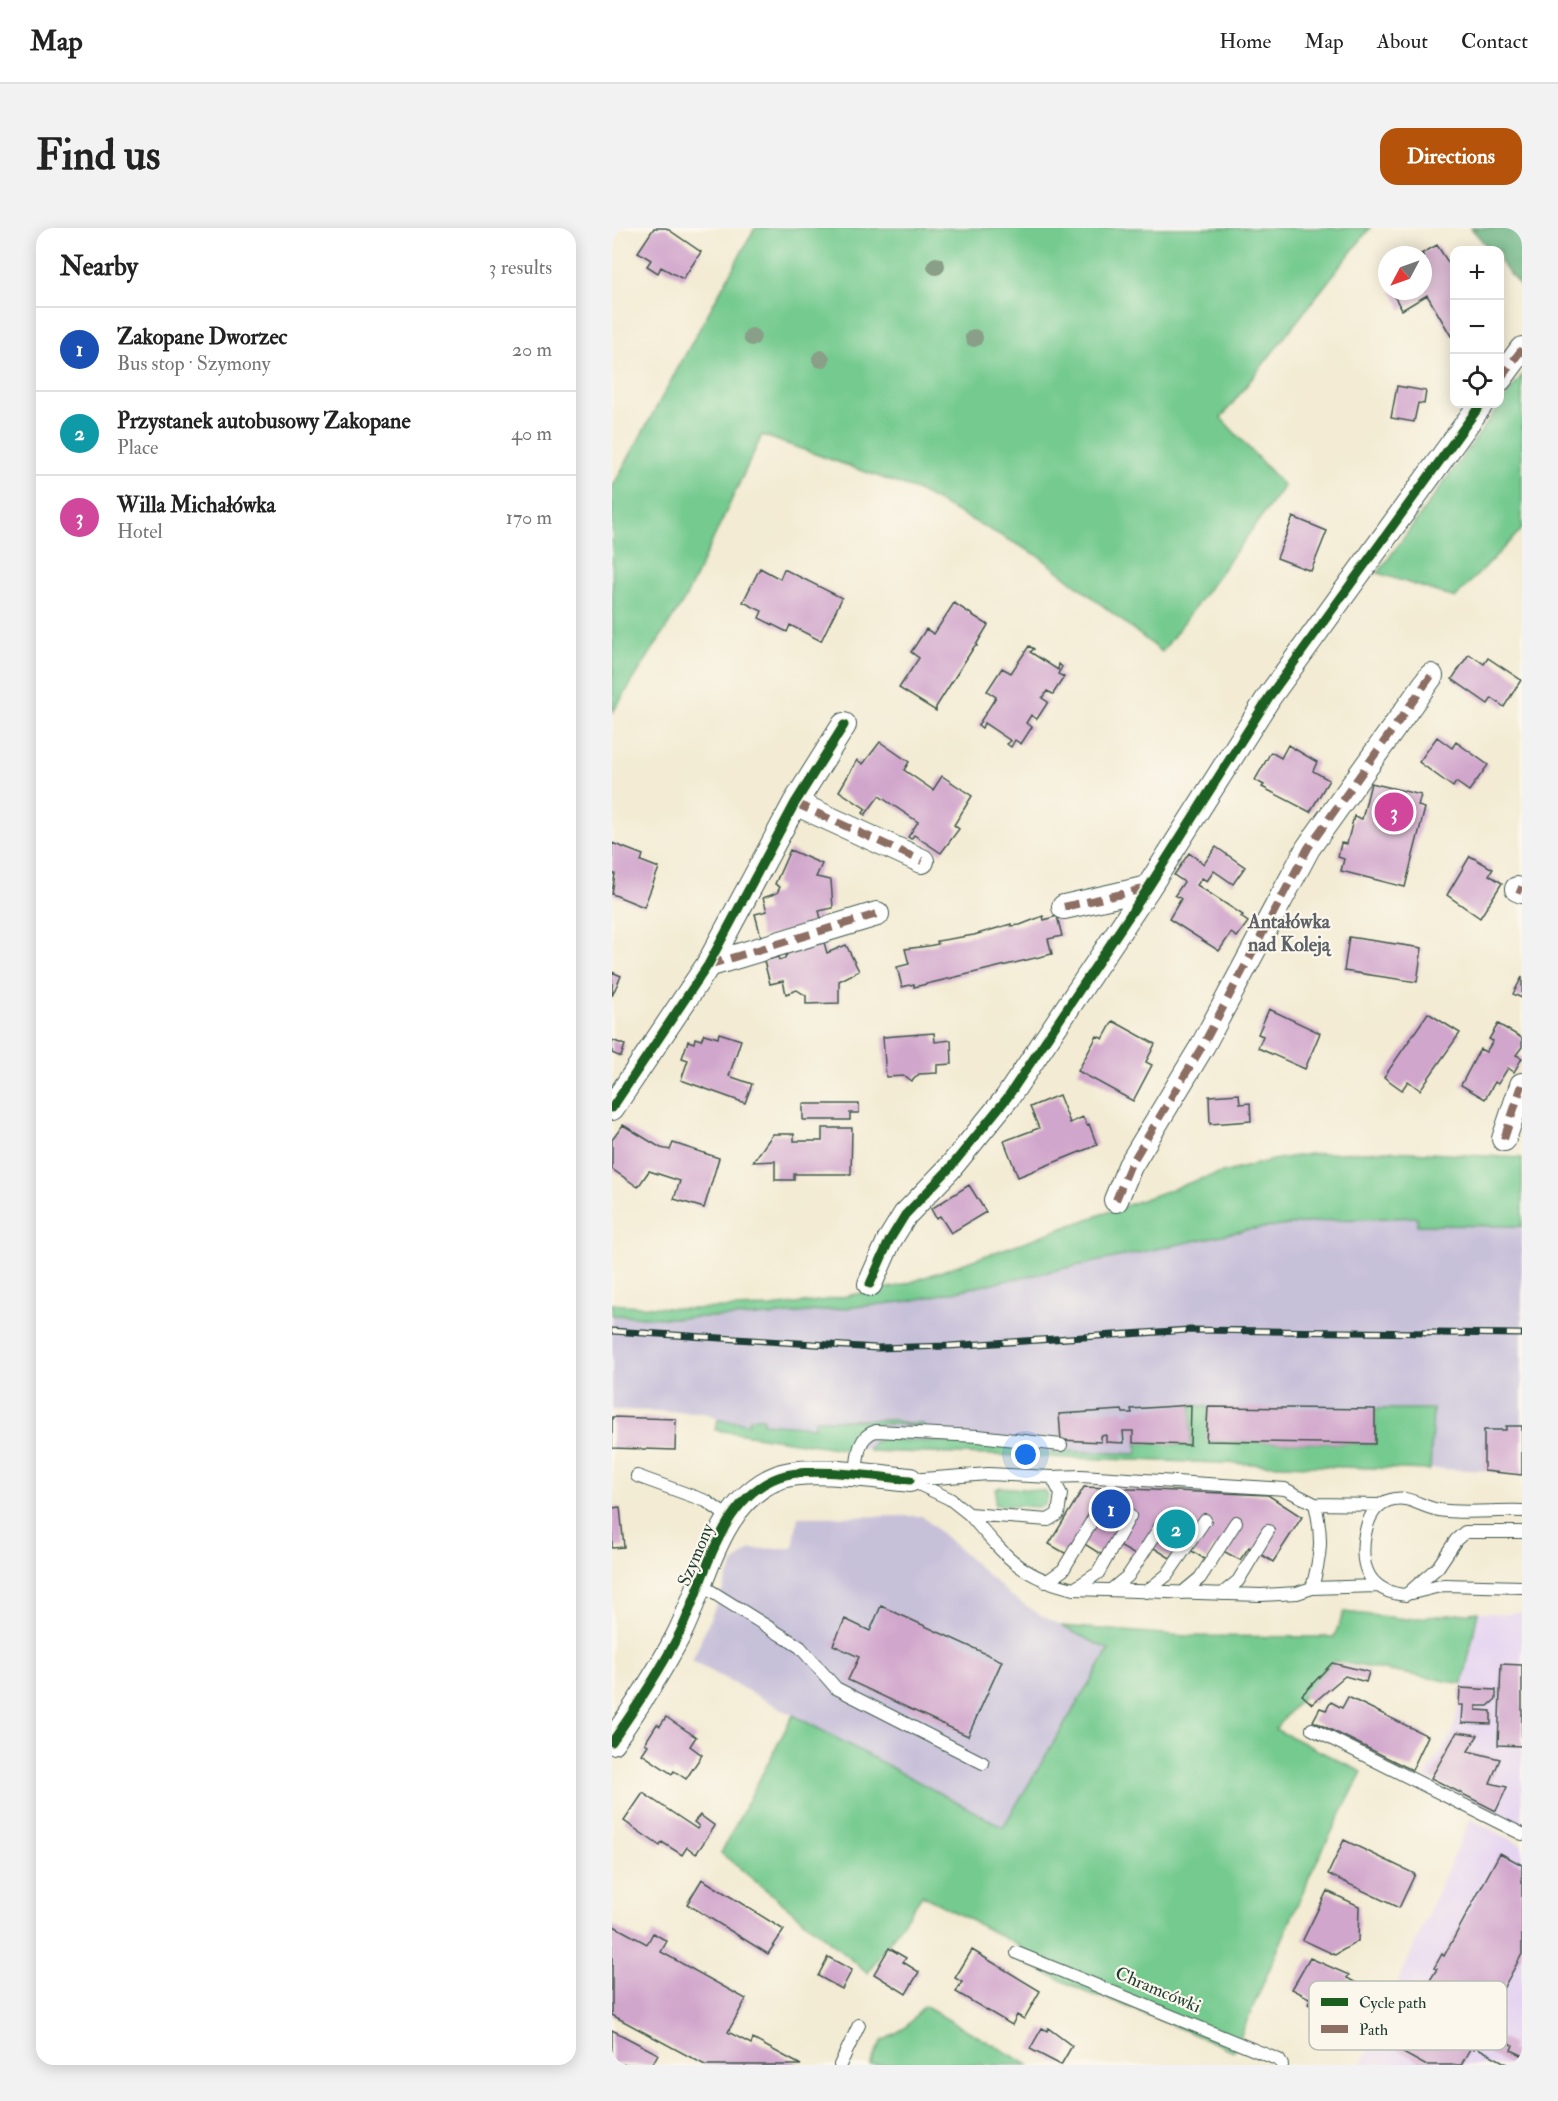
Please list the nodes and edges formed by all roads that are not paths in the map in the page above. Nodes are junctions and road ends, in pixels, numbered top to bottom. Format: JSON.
{"nodes":[{"id":1,"x":1522,"y":349,"type":"edge"},
{"id":2,"x":1504,"y":374,"type":"edge"},
{"id":3,"x":1478,"y":408,"type":"edge"},
{"id":4,"x":1431,"y":676,"type":"dead end"},
{"id":5,"x":844,"y":725,"type":"dead end"},
{"id":6,"x":795,"y":803,"type":"junction"},
{"id":7,"x":922,"y":861,"type":"dead end"},
{"id":8,"x":1148,"y":888,"type":"junction"},
{"id":9,"x":1064,"y":907,"type":"dead end"},
{"id":10,"x":876,"y":914,"type":"dead end"},
{"id":11,"x":708,"y":965,"type":"junction"},
{"id":12,"x":1522,"y":1085,"type":"edge"},
{"id":13,"x":612,"y":1108,"type":"edge"},
{"id":14,"x":1504,"y":1139,"type":"dead end"},
{"id":15,"x":1116,"y":1200,"type":"dead end"},
{"id":16,"x":870,"y":1284,"type":"dead end"},
{"id":17,"x":1060,"y":1445,"type":"dead end"},
{"id":18,"x":637,"y":1476,"type":"dead end"},
{"id":19,"x":856,"y":1476,"type":"junction"},
{"id":20,"x":1052,"y":1477,"type":"junction"},
{"id":21,"x":910,"y":1480,"type":"junction"},
{"id":22,"x":1315,"y":1504,"type":"junction"},
{"id":23,"x":1379,"y":1505,"type":"junction"},
{"id":24,"x":1522,"y":1511,"type":"edge"},
{"id":25,"x":969,"y":1514,"type":"junction"},
{"id":26,"x":1096,"y":1514,"type":"dead end"},
{"id":27,"x":1130,"y":1516,"type":"dead end"},
{"id":28,"x":1166,"y":1518,"type":"dead end"},
{"id":29,"x":731,"y":1519,"type":"junction"},
{"id":30,"x":1205,"y":1520,"type":"dead end"},
{"id":31,"x":1236,"y":1522,"type":"dead end"},
{"id":32,"x":1268,"y":1531,"type":"dead end"},
{"id":33,"x":1522,"y":1532,"type":"edge"},
{"id":34,"x":1046,"y":1582,"type":"junction"},
{"id":35,"x":701,"y":1585,"type":"junction"},
{"id":36,"x":1377,"y":1586,"type":"junction"},
{"id":37,"x":1522,"y":1587,"type":"edge"},
{"id":38,"x":1074,"y":1588,"type":"junction"},
{"id":39,"x":1311,"y":1588,"type":"junction"},
{"id":40,"x":1110,"y":1590,"type":"junction"},
{"id":41,"x":1146,"y":1592,"type":"junction"},
{"id":42,"x":1182,"y":1593,"type":"junction"},
{"id":43,"x":1222,"y":1594,"type":"junction"},
{"id":44,"x":1406,"y":1595,"type":"junction"},
{"id":45,"x":1312,"y":1729,"type":"dead end"},
{"id":46,"x":612,"y":1742,"type":"edge"},
{"id":47,"x":983,"y":1762,"type":"dead end"},
{"id":48,"x":1522,"y":1834,"type":"edge"},
{"id":49,"x":1017,"y":1953,"type":"dead end"},
{"id":50,"x":859,"y":2025,"type":"dead end"},
{"id":51,"x":840,"y":2065,"type":"edge"},
{"id":52,"x":1282,"y":2065,"type":"edge"}],
"edges":[{"from":1,"to":2,"type":"street"},
{"from":3,"to":8,"type":"street"},
{"from":4,"to":15,"type":"street"},
{"from":5,"to":6,"type":"street"},
{"from":6,"to":7,"type":"street"},
{"from":6,"to":11,"type":"street"},
{"from":8,"to":9,"type":"street"},
{"from":8,"to":16,"type":"street"},
{"from":10,"to":11,"type":"street"},
{"from":11,"to":13,"type":"street"},
{"from":12,"to":14,"type":"street"},
{"from":17,"to":19,"type":"lane"},
{"from":18,"to":29,"type":"lane"},
{"from":19,"to":21,"type":"street","name":"Szymony"},
{"from":19,"to":29,"type":"street","name":"Szymony"},
{"from":20,"to":21,"type":"lane"},
{"from":20,"to":22,"type":"lane"},
{"from":20,"to":25,"type":"lane"},
{"from":21,"to":25,"type":"lane"},
{"from":22,"to":23,"type":"lane"},
{"from":22,"to":39,"type":"lane"},
{"from":23,"to":24,"type":"lane"},
{"from":23,"to":36,"type":"lane"},
{"from":25,"to":34,"type":"lane"},
{"from":26,"to":34,"type":"lane"},
{"from":27,"to":38,"type":"lane"},
{"from":28,"to":40,"type":"lane"},
{"from":29,"to":35,"type":"street","name":"Szymony"},
{"from":30,"to":41,"type":"lane"},
{"from":31,"to":42,"type":"lane"},
{"from":32,"to":43,"type":"lane"},
{"from":33,"to":44,"type":"lane"},
{"from":34,"to":38,"type":"lane"},
{"from":35,"to":46,"type":"street","name":"Szymony"},
{"from":35,"to":47,"type":"lane"},
{"from":36,"to":39,"type":"lane"},
{"from":36,"to":44,"type":"lane"},
{"from":37,"to":44,"type":"lane"},
{"from":38,"to":40,"type":"lane"},
{"from":39,"to":43,"type":"lane"},
{"from":40,"to":41,"type":"lane"},
{"from":41,"to":42,"type":"lane"},
{"from":42,"to":43,"type":"lane"},
{"from":45,"to":48,"type":"lane"},
{"from":49,"to":52,"type":"lane","name":"Chramcówki"},
{"from":50,"to":51,"type":"lane"}]}
